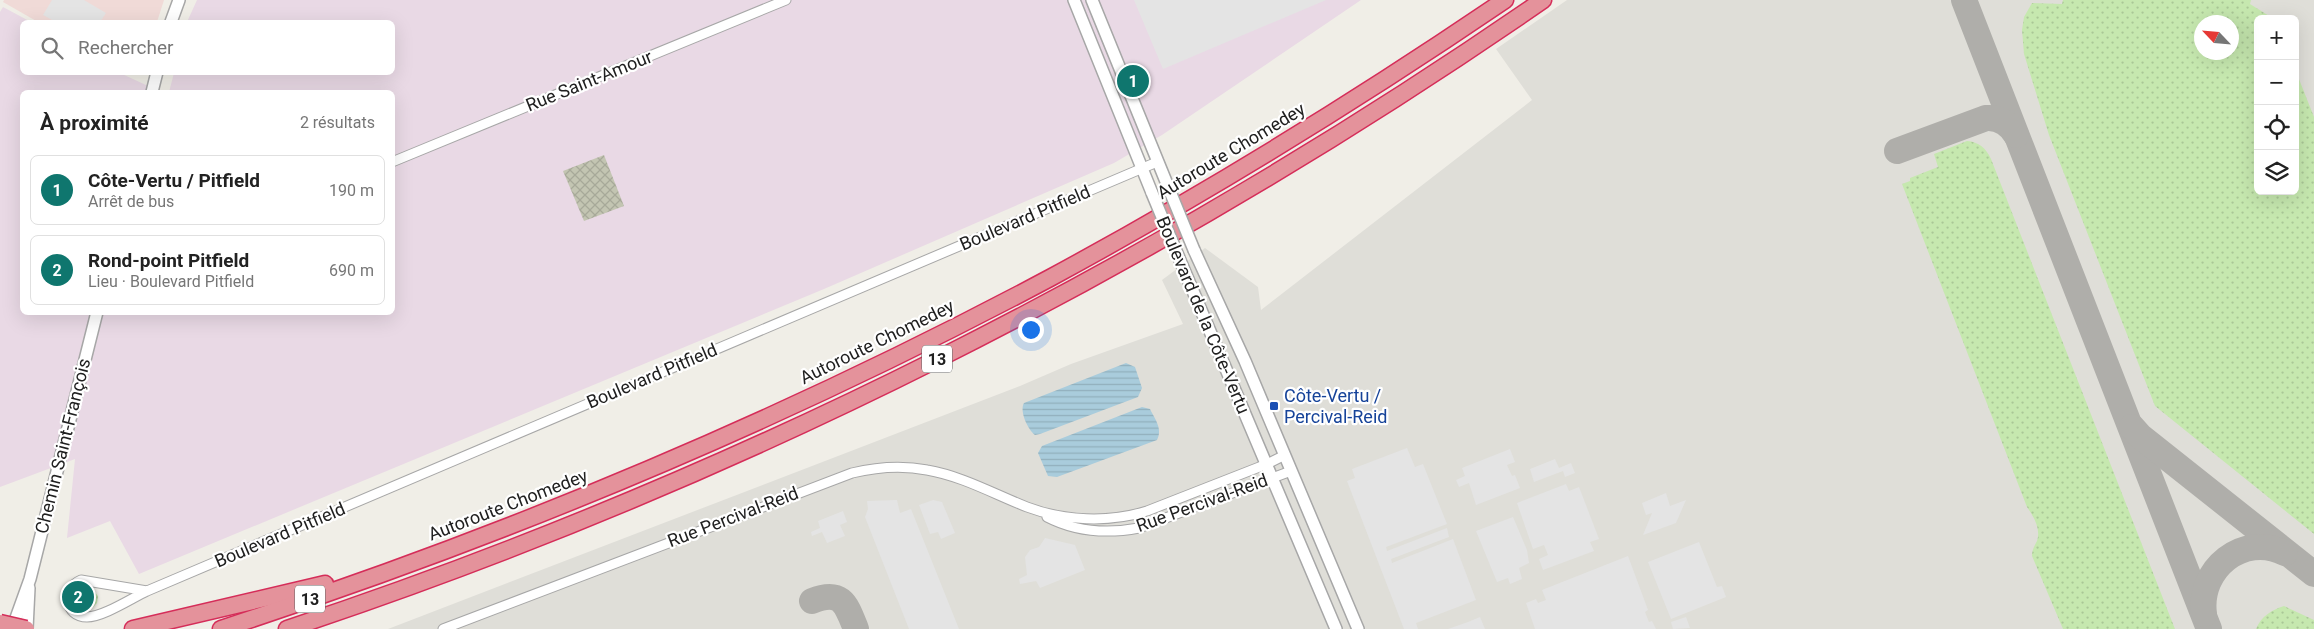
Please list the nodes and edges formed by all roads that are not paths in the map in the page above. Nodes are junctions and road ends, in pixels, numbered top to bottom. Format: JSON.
{"nodes":[{"id":1,"x":179,"y":0,"type":"edge"},
{"id":2,"x":786,"y":0,"type":"edge"},
{"id":3,"x":1074,"y":0,"type":"edge"},
{"id":4,"x":1092,"y":0,"type":"edge"},
{"id":5,"x":1505,"y":0,"type":"edge"},
{"id":6,"x":1543,"y":0,"type":"edge"},
{"id":7,"x":172,"y":20,"type":"edge"},
{"id":8,"x":157,"y":75,"type":"edge"},
{"id":9,"x":153,"y":90,"type":"edge"},
{"id":10,"x":395,"y":161,"type":"edge"},
{"id":11,"x":1157,"y":162,"type":"junction"},
{"id":12,"x":1143,"y":168,"type":"junction"},
{"id":13,"x":96,"y":315,"type":"edge"},
{"id":14,"x":1285,"y":455,"type":"junction"},
{"id":15,"x":1266,"y":464,"type":"junction"},
{"id":16,"x":1291,"y":471,"type":"junction"},
{"id":17,"x":1272,"y":478,"type":"junction"},
{"id":18,"x":1028,"y":507,"type":"junction"},
{"id":19,"x":398,"y":568,"type":"junction"},
{"id":20,"x":30,"y":579,"type":"junction"},
{"id":21,"x":147,"y":591,"type":"junction"},
{"id":22,"x":0,"y":623,"type":"edge"},
{"id":23,"x":12,"y":629,"type":"edge"},
{"id":24,"x":26,"y":629,"type":"edge"},
{"id":25,"x":132,"y":629,"type":"edge"},
{"id":26,"x":221,"y":629,"type":"edge"},
{"id":27,"x":288,"y":629,"type":"edge"},
{"id":28,"x":443,"y":629,"type":"edge"},
{"id":29,"x":1336,"y":629,"type":"edge"},
{"id":30,"x":1358,"y":629,"type":"edge"}],
"edges":[{"from":1,"to":7,"type":"street"},
{"from":2,"to":10,"type":"street","name":"Rue Saint-Amour"},
{"from":3,"to":12,"type":"street","name":"Boulevard de la Côte-Vertu"},
{"from":4,"to":11,"type":"street","name":"Boulevard de la Côte-Vertu"},
{"from":5,"to":19,"type":"highway","name":"Autoroute Chomedey","number":"13"},
{"from":6,"to":27,"type":"highway","number":"13"},
{"from":8,"to":9,"type":"street"},
{"from":11,"to":12,"type":"street","name":"Boulevard Pitfield"},
{"from":11,"to":14,"type":"street","name":"Boulevard de la Côte-Vertu","bridge":true},
{"from":12,"to":15,"type":"street","name":"Boulevard de la Côte-Vertu","bridge":true},
{"from":12,"to":21,"type":"street","name":"Boulevard Pitfield"},
{"from":13,"to":20,"type":"street","name":"Chemin Saint-François"},
{"from":14,"to":15,"type":"street","name":"Rue Percival-Reid"},
{"from":14,"to":16,"type":"street","name":"Boulevard de la Côte-Vertu"},
{"from":15,"to":17,"type":"street","name":"Boulevard de la Côte-Vertu"},
{"from":15,"to":18,"type":"street","name":"Rue Percival-Reid"},
{"from":16,"to":17,"type":"street","name":"Rue Percival-Reid"},
{"from":16,"to":30,"type":"street","name":"Boulevard de la Côte-Vertu"},
{"from":17,"to":18,"type":"street","name":"Rue Percival-Reid"},
{"from":17,"to":29,"type":"street","name":"Boulevard de la Côte-Vertu"},
{"from":18,"to":28,"type":"street","name":"Rue Percival-Reid"},
{"from":19,"to":25,"type":"highway"},
{"from":19,"to":26,"type":"highway","name":"Autoroute Chomedey","number":"13"},
{"from":20,"to":23,"type":"street","name":"Chemin Saint-François"},
{"from":20,"to":24,"type":"street","name":"Chemin Saint-François"},
{"from":21,"to":21,"type":"street","name":"Boulevard Pitfield"},
{"from":22,"to":24,"type":"highway","bridge":true}]}
